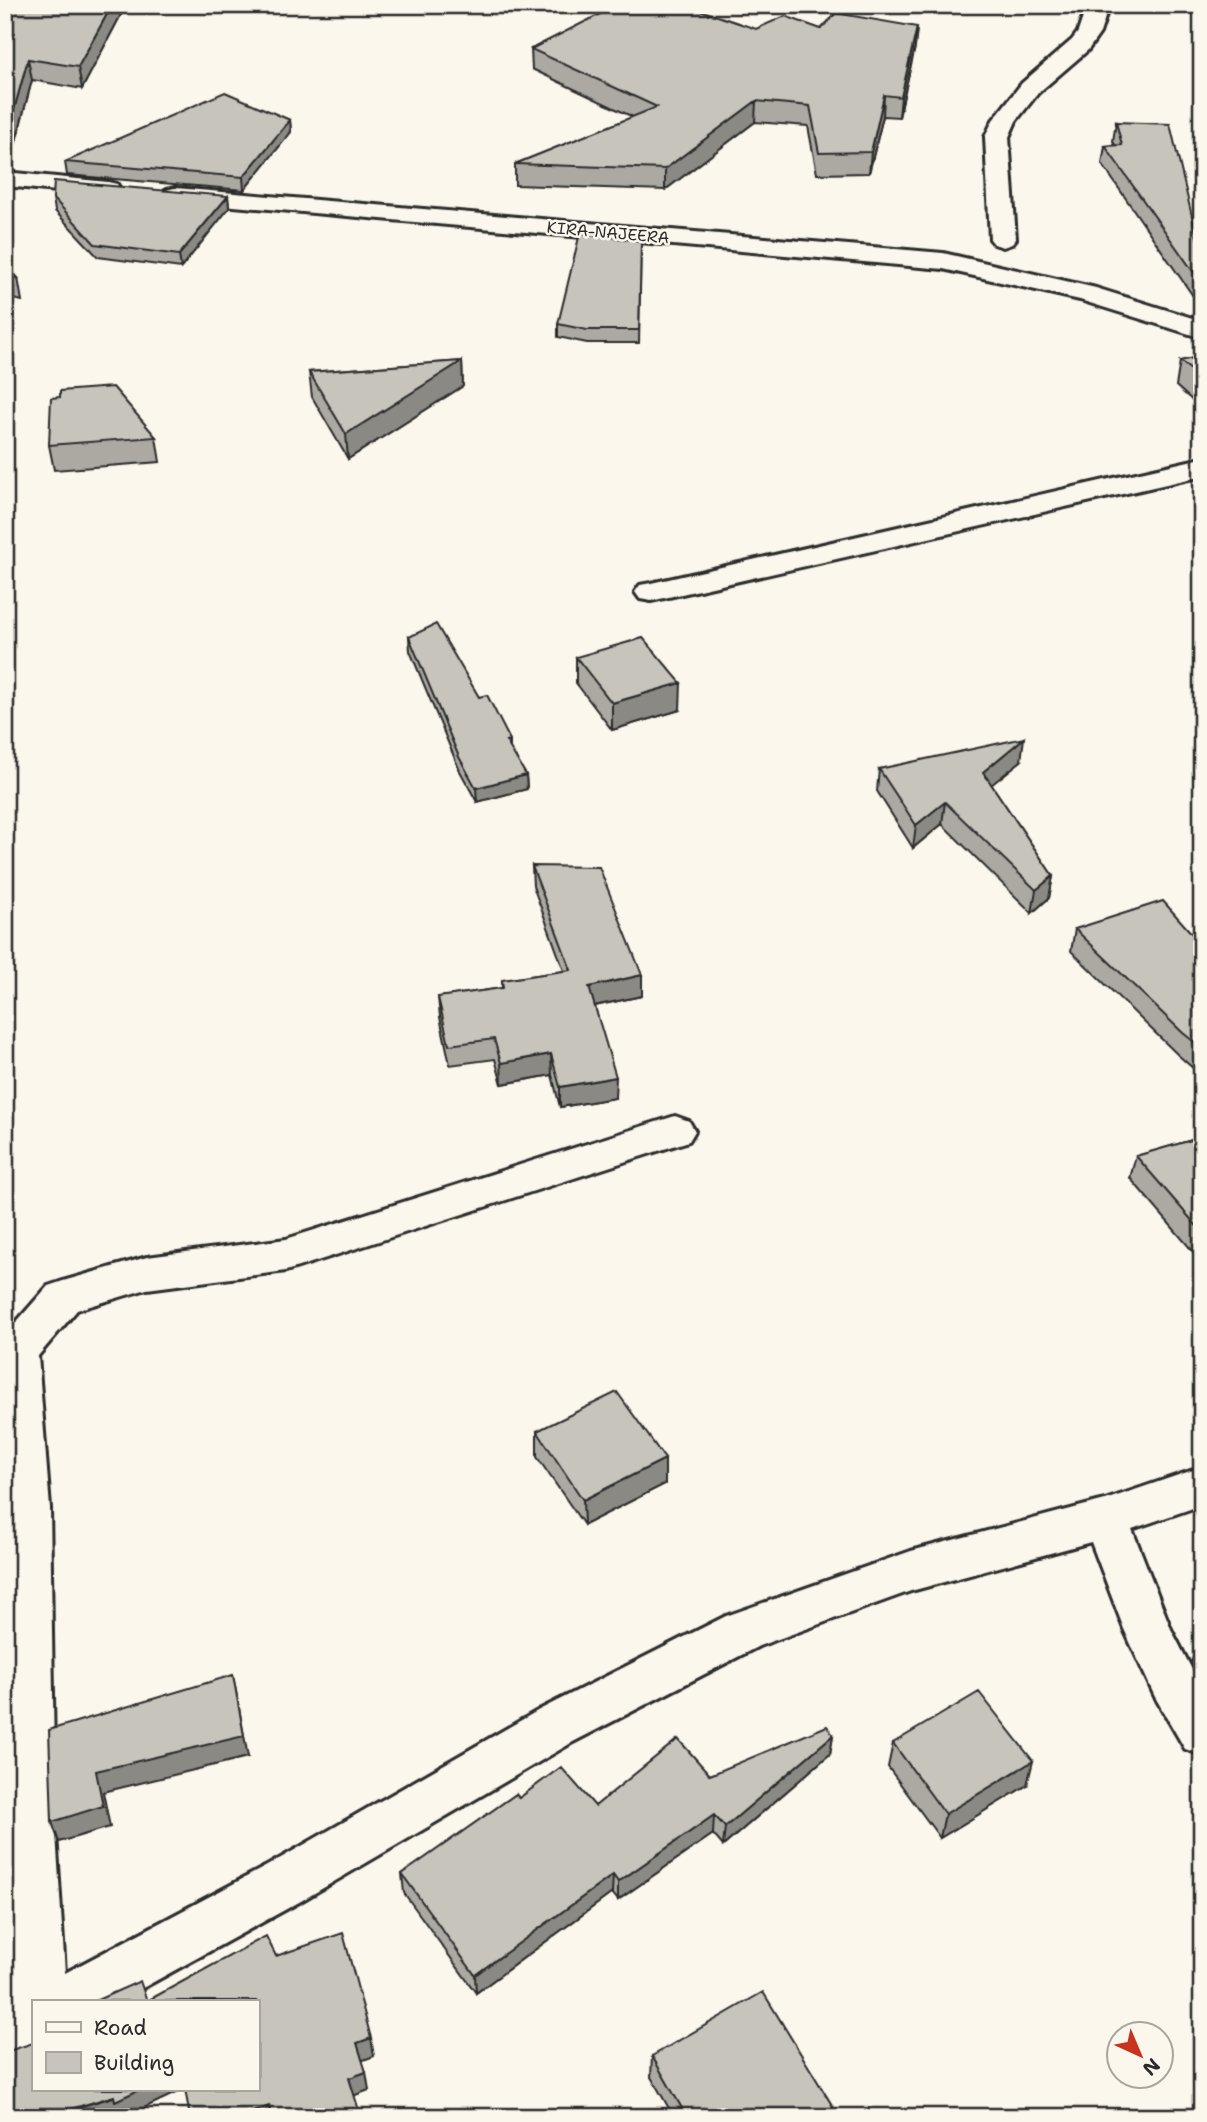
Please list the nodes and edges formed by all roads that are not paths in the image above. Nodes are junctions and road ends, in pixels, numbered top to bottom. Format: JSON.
{"nodes":[{"id":1,"x":1098,"y":5,"type":"edge"},
{"id":2,"x":5,"y":179,"type":"edge"},
{"id":3,"x":127,"y":190,"type":"edge"},
{"id":4,"x":154,"y":193,"type":"edge"},
{"id":5,"x":1003,"y":239,"type":"junction"},
{"id":6,"x":943,"y":261,"type":"junction"},
{"id":7,"x":1087,"y":294,"type":"junction"},
{"id":8,"x":1202,"y":330,"type":"edge"},
{"id":9,"x":1202,"y":467,"type":"edge"},
{"id":10,"x":651,"y":592,"type":"dead end"},
{"id":11,"x":675,"y":1131,"type":"dead end"},
{"id":12,"x":1202,"y":1486,"type":"edge"},
{"id":13,"x":1105,"y":1519,"type":"junction"},
{"id":14,"x":1202,"y":1733,"type":"edge"},
{"id":15,"x":40,"y":2000,"type":"edge"},
{"id":16,"x":68,"y":2000,"type":"edge"},
{"id":17,"x":32,"y":2018,"type":"edge"},
{"id":18,"x":5,"y":2032,"type":"edge"}],
"edges":[{"from":1,"to":5,"type":"street"},
{"from":2,"to":3,"type":"street"},
{"from":4,"to":6,"type":"street","name":"KIRA-NAJEERA"},
{"from":5,"to":6,"type":"street"},
{"from":5,"to":7,"type":"street"},
{"from":6,"to":7,"type":"street","name":"KIRA-NAJEERA"},
{"from":7,"to":8,"type":"street","name":"KIRA-NAJEERA"},
{"from":9,"to":10,"type":"street"},
{"from":11,"to":15,"type":"street"},
{"from":12,"to":13,"type":"street"},
{"from":13,"to":14,"type":"street"},
{"from":13,"to":16,"type":"street"},
{"from":17,"to":18,"type":"street"}]}
